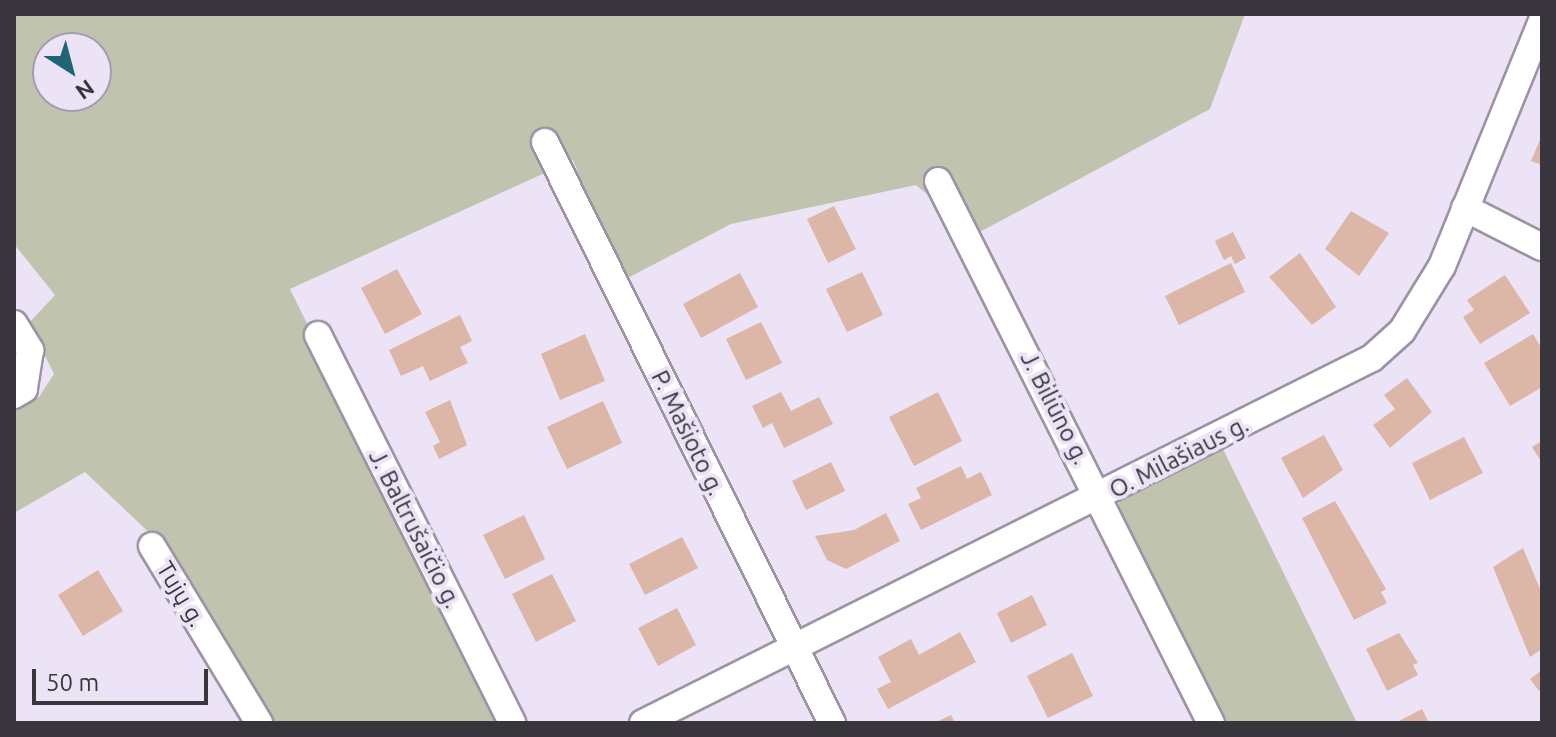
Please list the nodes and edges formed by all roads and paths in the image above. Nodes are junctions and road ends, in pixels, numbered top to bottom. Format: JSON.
{"nodes":[{"id":1,"x":1542,"y":21,"type":"edge"},
{"id":2,"x":545,"y":142,"type":"dead end"},
{"id":3,"x":938,"y":181,"type":"dead end"},
{"id":4,"x":1465,"y":208,"type":"junction"},
{"id":5,"x":1542,"y":247,"type":"edge"},
{"id":6,"x":14,"y":324,"type":"edge"},
{"id":7,"x":318,"y":335,"type":"dead end"},
{"id":8,"x":19,"y":392,"type":"edge"},
{"id":9,"x":1100,"y":496,"type":"junction"},
{"id":10,"x":152,"y":546,"type":"dead end"},
{"id":11,"x":793,"y":649,"type":"junction"},
{"id":12,"x":259,"y":723,"type":"edge"},
{"id":13,"x":512,"y":723,"type":"edge"},
{"id":14,"x":643,"y":723,"type":"edge"},
{"id":15,"x":832,"y":723,"type":"edge"},
{"id":16,"x":1211,"y":723,"type":"edge"}],
"edges":[{"from":1,"to":4,"type":"street","name":"O. Milašiaus g."},
{"from":2,"to":11,"type":"street","name":"P. Mašioto g."},
{"from":3,"to":9,"type":"street","name":"J. Biliūno g."},
{"from":4,"to":5,"type":"street"},
{"from":4,"to":9,"type":"street","name":"O. Milašiaus g."},
{"from":6,"to":8,"type":"street"},
{"from":7,"to":13,"type":"street","name":"J. Baltrušaičio g."},
{"from":9,"to":11,"type":"street","name":"O. Milašiaus g."},
{"from":9,"to":16,"type":"street","name":"J. Biliūno g."},
{"from":10,"to":12,"type":"street","name":"Tujų g."},
{"from":11,"to":14,"type":"street","name":"O. Milašiaus g."},
{"from":11,"to":15,"type":"street","name":"P. Mašioto g."}]}
